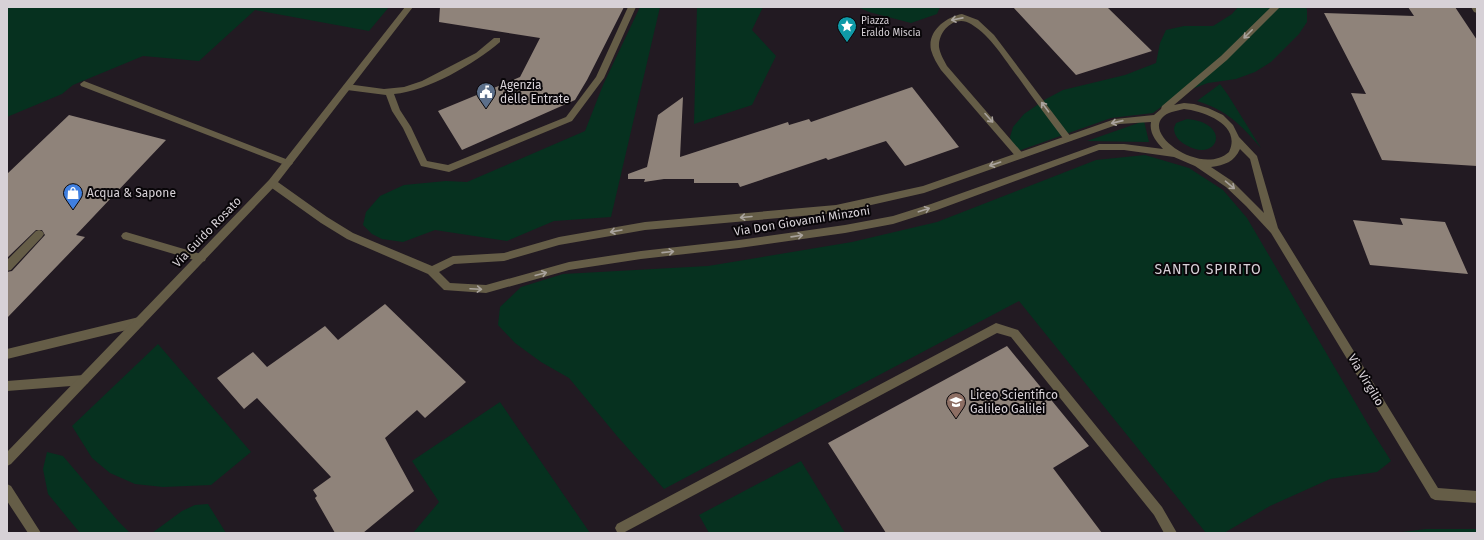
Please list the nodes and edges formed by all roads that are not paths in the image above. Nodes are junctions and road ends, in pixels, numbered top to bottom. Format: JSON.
{"nodes":[{"id":1,"x":409,"y":7,"type":"edge"},
{"id":2,"x":632,"y":7,"type":"edge"},
{"id":3,"x":1276,"y":7,"type":"edge"},
{"id":4,"x":1475,"y":7,"type":"edge"},
{"id":5,"x":1477,"y":10,"type":"edge"},
{"id":6,"x":497,"y":40,"type":"dead end"},
{"id":7,"x":84,"y":84,"type":"dead end"},
{"id":8,"x":347,"y":87,"type":"junction"},
{"id":9,"x":389,"y":92,"type":"junction"},
{"id":10,"x":1159,"y":115,"type":"junction"},
{"id":11,"x":1068,"y":139,"type":"junction"},
{"id":12,"x":1236,"y":139,"type":"junction"},
{"id":13,"x":1174,"y":154,"type":"junction"},
{"id":14,"x":1020,"y":156,"type":"junction"},
{"id":15,"x":288,"y":163,"type":"junction"},
{"id":16,"x":1198,"y":163,"type":"junction"},
{"id":17,"x":272,"y":182,"type":"junction"},
{"id":18,"x":1274,"y":230,"type":"junction"},
{"id":19,"x":39,"y":234,"type":"dead end"},
{"id":20,"x":126,"y":236,"type":"dead end"},
{"id":21,"x":201,"y":258,"type":"junction"},
{"id":22,"x":7,"y":267,"type":"edge"},
{"id":23,"x":432,"y":271,"type":"junction"},
{"id":24,"x":139,"y":322,"type":"junction"},
{"id":25,"x":7,"y":354,"type":"edge"},
{"id":26,"x":84,"y":380,"type":"junction"},
{"id":27,"x":7,"y":386,"type":"edge"},
{"id":28,"x":7,"y":460,"type":"edge"},
{"id":29,"x":7,"y":490,"type":"edge"},
{"id":30,"x":1477,"y":497,"type":"edge"},
{"id":31,"x":621,"y":528,"type":"dead end"},
{"id":32,"x":35,"y":533,"type":"edge"},
{"id":33,"x":1171,"y":533,"type":"edge"}],
"edges":[{"from":1,"to":8,"type":"street","name":"Via Guido Rosato"},
{"from":2,"to":9,"type":"street"},
{"from":3,"to":10,"type":"street","one_way":true},
{"from":4,"to":5,"type":"street"},
{"from":6,"to":9,"type":"street"},
{"from":7,"to":15,"type":"street"},
{"from":8,"to":9,"type":"street"},
{"from":8,"to":15,"type":"street","name":"Via Guido Rosato"},
{"from":10,"to":11,"type":"street","name":"Via Don Giovanni Minzoni","one_way":true},
{"from":10,"to":12,"type":"street","name":"Via Don Giovanni Minzoni"},
{"from":10,"to":13,"type":"street","name":"Via Don Giovanni Minzoni"},
{"from":11,"to":14,"type":"street","name":"Via Don Giovanni Minzoni"},
{"from":11,"to":14,"type":"street","one_way":true},
{"from":12,"to":16,"type":"street","name":"Via Don Giovanni Minzoni"},
{"from":12,"to":18,"type":"street","name":"Via Virgilio"},
{"from":13,"to":16,"type":"street","name":"Via Don Giovanni Minzoni"},
{"from":23,"to":13,"type":"street","name":"Via Don Giovanni Minzoni","one_way":true},
{"from":14,"to":23,"type":"street","name":"Via Don Giovanni Minzoni","one_way":true},
{"from":15,"to":17,"type":"street","name":"Via Guido Rosato"},
{"from":16,"to":18,"type":"street","name":"Via Virgilio","one_way":true},
{"from":17,"to":21,"type":"street","name":"Via Guido Rosato"},
{"from":17,"to":23,"type":"street","name":"Via Don Giovanni Minzoni"},
{"from":18,"to":30,"type":"street","name":"Via Virgilio"},
{"from":19,"to":22,"type":"street"},
{"from":20,"to":21,"type":"street"},
{"from":21,"to":24,"type":"street","name":"Via Guido Rosato"},
{"from":24,"to":25,"type":"street"},
{"from":24,"to":26,"type":"street","name":"Via Guido Rosato"},
{"from":26,"to":27,"type":"street"},
{"from":26,"to":28,"type":"street","name":"Via Guido Rosato"},
{"from":29,"to":32,"type":"street"},
{"from":31,"to":33,"type":"street"}]}
